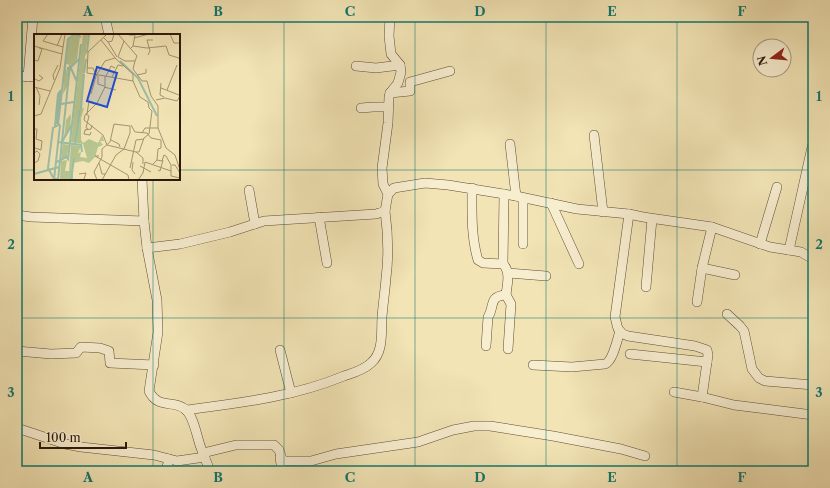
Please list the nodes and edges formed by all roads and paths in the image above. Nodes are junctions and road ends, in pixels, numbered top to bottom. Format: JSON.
{"nodes":[{"id":1,"x":33,"y":17,"type":"edge"},
{"id":2,"x":105,"y":17,"type":"edge"},
{"id":3,"x":390,"y":17,"type":"edge"},
{"id":4,"x":109,"y":34,"type":"edge"},
{"id":5,"x":400,"y":65,"type":"junction"},
{"id":6,"x":356,"y":66,"type":"dead end"},
{"id":7,"x":450,"y":71,"type":"dead end"},
{"id":8,"x":17,"y":76,"type":"edge"},
{"id":9,"x":32,"y":77,"type":"edge"},
{"id":10,"x":390,"y":93,"type":"junction"},
{"id":11,"x":388,"y":107,"type":"junction"},
{"id":12,"x":361,"y":108,"type":"dead end"},
{"id":13,"x":594,"y":135,"type":"dead end"},
{"id":14,"x":510,"y":144,"type":"dead end"},
{"id":15,"x":812,"y":148,"type":"dead end"},
{"id":16,"x":810,"y":167,"type":"edge"},
{"id":17,"x":142,"y":180,"type":"edge"},
{"id":18,"x":777,"y":187,"type":"dead end"},
{"id":19,"x":472,"y":188,"type":"junction"},
{"id":20,"x":249,"y":190,"type":"dead end"},
{"id":21,"x":388,"y":194,"type":"junction"},
{"id":22,"x":504,"y":194,"type":"junction"},
{"id":23,"x":519,"y":197,"type":"junction"},
{"id":24,"x":551,"y":203,"type":"junction"},
{"id":25,"x":385,"y":211,"type":"junction"},
{"id":26,"x":603,"y":212,"type":"junction"},
{"id":27,"x":629,"y":214,"type":"junction"},
{"id":28,"x":17,"y":215,"type":"edge"},
{"id":29,"x":319,"y":217,"type":"junction"},
{"id":30,"x":652,"y":219,"type":"junction"},
{"id":31,"x":144,"y":221,"type":"junction"},
{"id":32,"x":256,"y":224,"type":"junction"},
{"id":33,"x":712,"y":227,"type":"junction"},
{"id":34,"x":524,"y":244,"type":"dead end"},
{"id":35,"x":760,"y":244,"type":"junction"},
{"id":36,"x":147,"y":248,"type":"junction"},
{"id":37,"x":788,"y":250,"type":"junction"},
{"id":38,"x":813,"y":259,"type":"edge"},
{"id":39,"x":327,"y":263,"type":"dead end"},
{"id":40,"x":503,"y":264,"type":"junction"},
{"id":41,"x":579,"y":264,"type":"dead end"},
{"id":42,"x":702,"y":268,"type":"junction"},
{"id":43,"x":508,"y":273,"type":"junction"},
{"id":44,"x":735,"y":275,"type":"dead end"},
{"id":45,"x":546,"y":276,"type":"dead end"},
{"id":46,"x":646,"y":287,"type":"dead end"},
{"id":47,"x":506,"y":295,"type":"junction"},
{"id":48,"x":697,"y":302,"type":"dead end"},
{"id":49,"x":727,"y":314,"type":"dead end"},
{"id":50,"x":620,"y":331,"type":"junction"},
{"id":51,"x":486,"y":346,"type":"dead end"},
{"id":52,"x":508,"y":349,"type":"dead end"},
{"id":53,"x":280,"y":350,"type":"dead end"},
{"id":54,"x":17,"y":352,"type":"edge"},
{"id":55,"x":630,"y":354,"type":"dead end"},
{"id":56,"x":707,"y":362,"type":"junction"},
{"id":57,"x":154,"y":365,"type":"junction"},
{"id":58,"x":533,"y":365,"type":"dead end"},
{"id":59,"x":813,"y":385,"type":"edge"},
{"id":60,"x":674,"y":392,"type":"dead end"},
{"id":61,"x":291,"y":393,"type":"junction"},
{"id":62,"x":702,"y":397,"type":"junction"},
{"id":63,"x":186,"y":410,"type":"junction"},
{"id":64,"x":813,"y":415,"type":"edge"},
{"id":65,"x":17,"y":428,"type":"edge"},
{"id":66,"x":204,"y":455,"type":"junction"},
{"id":67,"x":645,"y":456,"type":"dead end"},
{"id":68,"x":280,"y":457,"type":"junction"},
{"id":69,"x":169,"y":459,"type":"junction"},
{"id":70,"x":166,"y":471,"type":"edge"},
{"id":71,"x":210,"y":471,"type":"edge"},
{"id":72,"x":282,"y":471,"type":"edge"}],
"edges":[{"from":1,"to":9,"type":"street"},
{"from":2,"to":4,"type":"street"},
{"from":3,"to":5,"type":"street"},
{"from":5,"to":6,"type":"street"},
{"from":5,"to":10,"type":"street"},
{"from":7,"to":10,"type":"street"},
{"from":8,"to":9,"type":"street"},
{"from":10,"to":11,"type":"street"},
{"from":11,"to":12,"type":"street"},
{"from":11,"to":21,"type":"street"},
{"from":13,"to":26,"type":"street"},
{"from":14,"to":23,"type":"street"},
{"from":15,"to":16,"type":"street"},
{"from":16,"to":37,"type":"street"},
{"from":17,"to":31,"type":"street"},
{"from":18,"to":35,"type":"street"},
{"from":19,"to":21,"type":"street"},
{"from":19,"to":22,"type":"street"},
{"from":19,"to":40,"type":"street"},
{"from":20,"to":32,"type":"street"},
{"from":21,"to":25,"type":"street"},
{"from":22,"to":23,"type":"street"},
{"from":22,"to":40,"type":"street"},
{"from":23,"to":24,"type":"street"},
{"from":23,"to":34,"type":"street"},
{"from":24,"to":26,"type":"street"},
{"from":24,"to":41,"type":"street"},
{"from":25,"to":29,"type":"street"},
{"from":25,"to":61,"type":"street"},
{"from":26,"to":27,"type":"street"},
{"from":27,"to":30,"type":"street"},
{"from":27,"to":50,"type":"street"},
{"from":28,"to":31,"type":"street"},
{"from":29,"to":32,"type":"street"},
{"from":29,"to":39,"type":"street"},
{"from":30,"to":33,"type":"street"},
{"from":30,"to":46,"type":"street"},
{"from":31,"to":36,"type":"street"},
{"from":32,"to":36,"type":"street"},
{"from":33,"to":35,"type":"street"},
{"from":33,"to":42,"type":"street"},
{"from":35,"to":37,"type":"street"},
{"from":36,"to":57,"type":"street"},
{"from":37,"to":38,"type":"street"},
{"from":40,"to":43,"type":"street"},
{"from":42,"to":44,"type":"street"},
{"from":42,"to":48,"type":"street"},
{"from":43,"to":45,"type":"street"},
{"from":43,"to":47,"type":"street"},
{"from":47,"to":51,"type":"street"},
{"from":47,"to":52,"type":"street"},
{"from":49,"to":59,"type":"street"},
{"from":50,"to":56,"type":"street"},
{"from":50,"to":58,"type":"street"},
{"from":53,"to":61,"type":"street"},
{"from":54,"to":57,"type":"street"},
{"from":55,"to":56,"type":"street"},
{"from":56,"to":62,"type":"street"},
{"from":57,"to":63,"type":"street"},
{"from":60,"to":62,"type":"street"},
{"from":61,"to":63,"type":"street"},
{"from":62,"to":64,"type":"street"},
{"from":63,"to":66,"type":"street"},
{"from":65,"to":69,"type":"street"},
{"from":66,"to":68,"type":"street"},
{"from":66,"to":69,"type":"street"},
{"from":66,"to":71,"type":"street"},
{"from":67,"to":68,"type":"street"},
{"from":68,"to":72,"type":"street"},
{"from":69,"to":70,"type":"street"}]}
